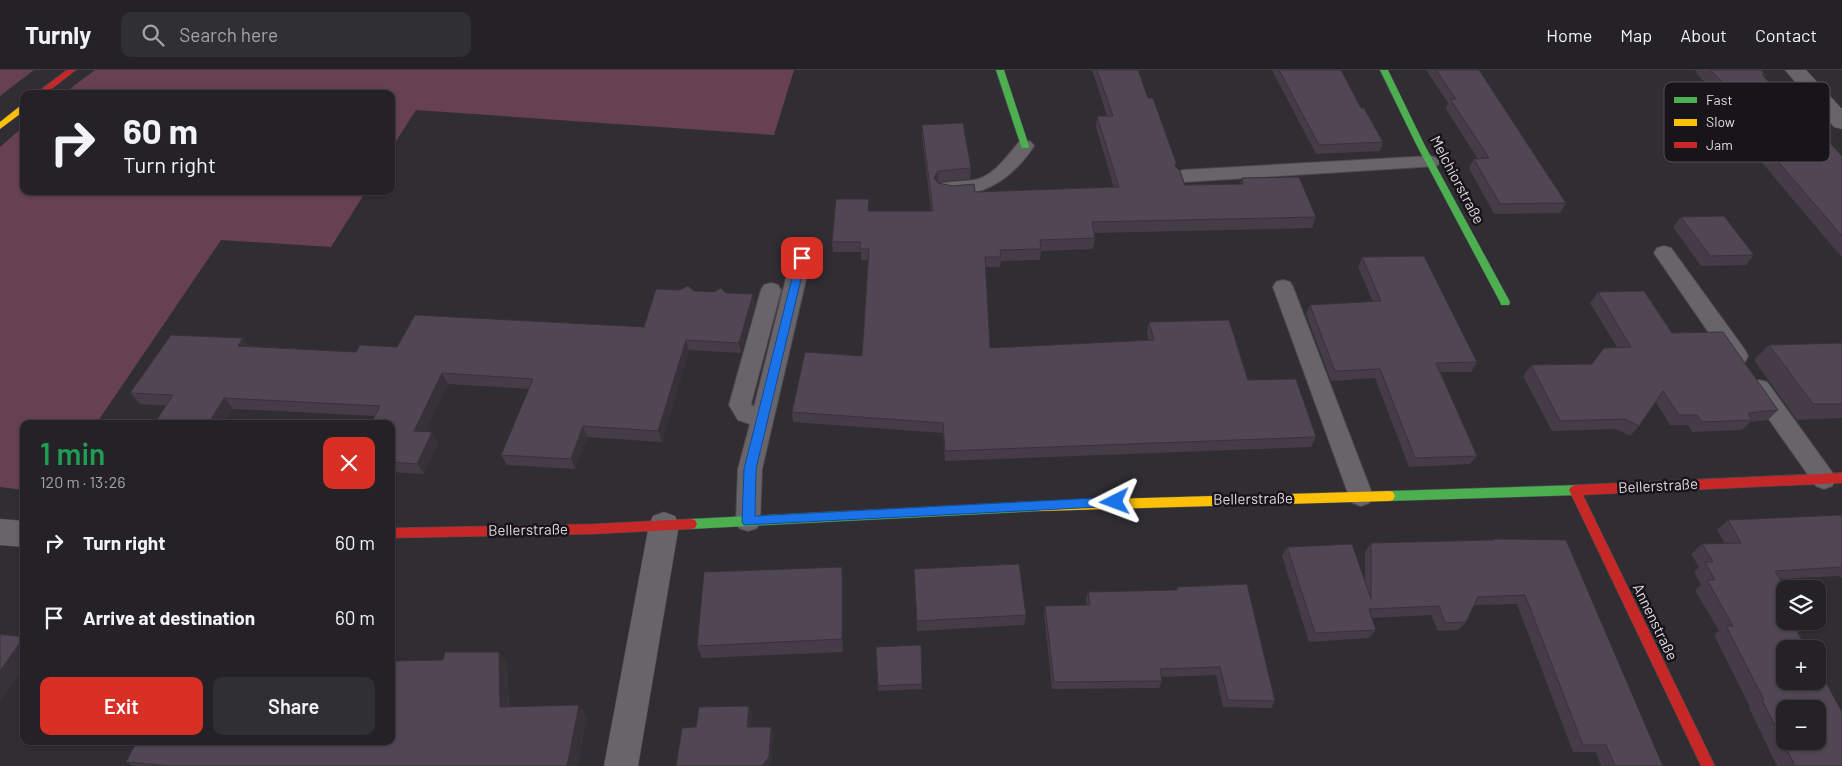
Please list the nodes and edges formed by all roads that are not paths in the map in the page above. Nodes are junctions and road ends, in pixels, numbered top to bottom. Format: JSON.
{"nodes":[{"id":1,"x":72,"y":70,"type":"edge"},
{"id":2,"x":1000,"y":70,"type":"edge"},
{"id":3,"x":1384,"y":70,"type":"edge"},
{"id":4,"x":1795,"y":70,"type":"edge"},
{"id":5,"x":1806,"y":82,"type":"edge"},
{"id":6,"x":44,"y":90,"type":"edge"},
{"id":7,"x":20,"y":109,"type":"edge"},
{"id":8,"x":1830,"y":109,"type":"edge"},
{"id":9,"x":1842,"y":122,"type":"edge"},
{"id":10,"x":0,"y":125,"type":"edge"},
{"id":11,"x":1025,"y":146,"type":"joint"},
{"id":12,"x":1431,"y":162,"type":"junction"},
{"id":13,"x":1183,"y":176,"type":"edge"},
{"id":14,"x":945,"y":188,"type":"edge"},
{"id":15,"x":1664,"y":253,"type":"dead end"},
{"id":16,"x":802,"y":258,"type":"dead end"},
{"id":17,"x":1283,"y":287,"type":"dead end"},
{"id":18,"x":771,"y":290,"type":"dead end"},
{"id":19,"x":1505,"y":302,"type":"dead end"},
{"id":20,"x":762,"y":419,"type":"junction"},
{"id":21,"x":1833,"y":478,"type":"edge"},
{"id":22,"x":1575,"y":490,"type":"junction"},
{"id":23,"x":1360,"y":496,"type":"junction"},
{"id":24,"x":748,"y":522,"type":"junction"},
{"id":25,"x":664,"y":525,"type":"junction"},
{"id":26,"x":0,"y":532,"type":"edge"},
{"id":27,"x":395,"y":533,"type":"edge"},
{"id":28,"x":20,"y":534,"type":"edge"},
{"id":29,"x":621,"y":766,"type":"edge"},
{"id":30,"x":1708,"y":766,"type":"edge"}],
"edges":[{"from":1,"to":6,"type":"street"},
{"from":2,"to":11,"type":"street"},
{"from":3,"to":12,"type":"street","name":"Melchiorstraße"},
{"from":4,"to":5,"type":"street"},
{"from":7,"to":10,"type":"street"},
{"from":8,"to":9,"type":"street"},
{"from":11,"to":14,"type":"lane"},
{"from":12,"to":13,"type":"lane"},
{"from":12,"to":19,"type":"street","name":"Melchiorstraße"},
{"from":15,"to":21,"type":"lane"},
{"from":16,"to":20,"type":"lane"},
{"from":17,"to":23,"type":"lane"},
{"from":18,"to":20,"type":"lane"},
{"from":20,"to":24,"type":"lane"},
{"from":21,"to":22,"type":"street","name":"Bellerstraße"},
{"from":22,"to":23,"type":"street","name":"Bellerstraße"},
{"from":22,"to":30,"type":"street","name":"Annenstraße"},
{"from":23,"to":24,"type":"street","name":"Bellerstraße"},
{"from":24,"to":25,"type":"street","name":"Bellerstraße"},
{"from":25,"to":27,"type":"street","name":"Bellerstraße"},
{"from":25,"to":29,"type":"street"},
{"from":26,"to":28,"type":"street"}]}
